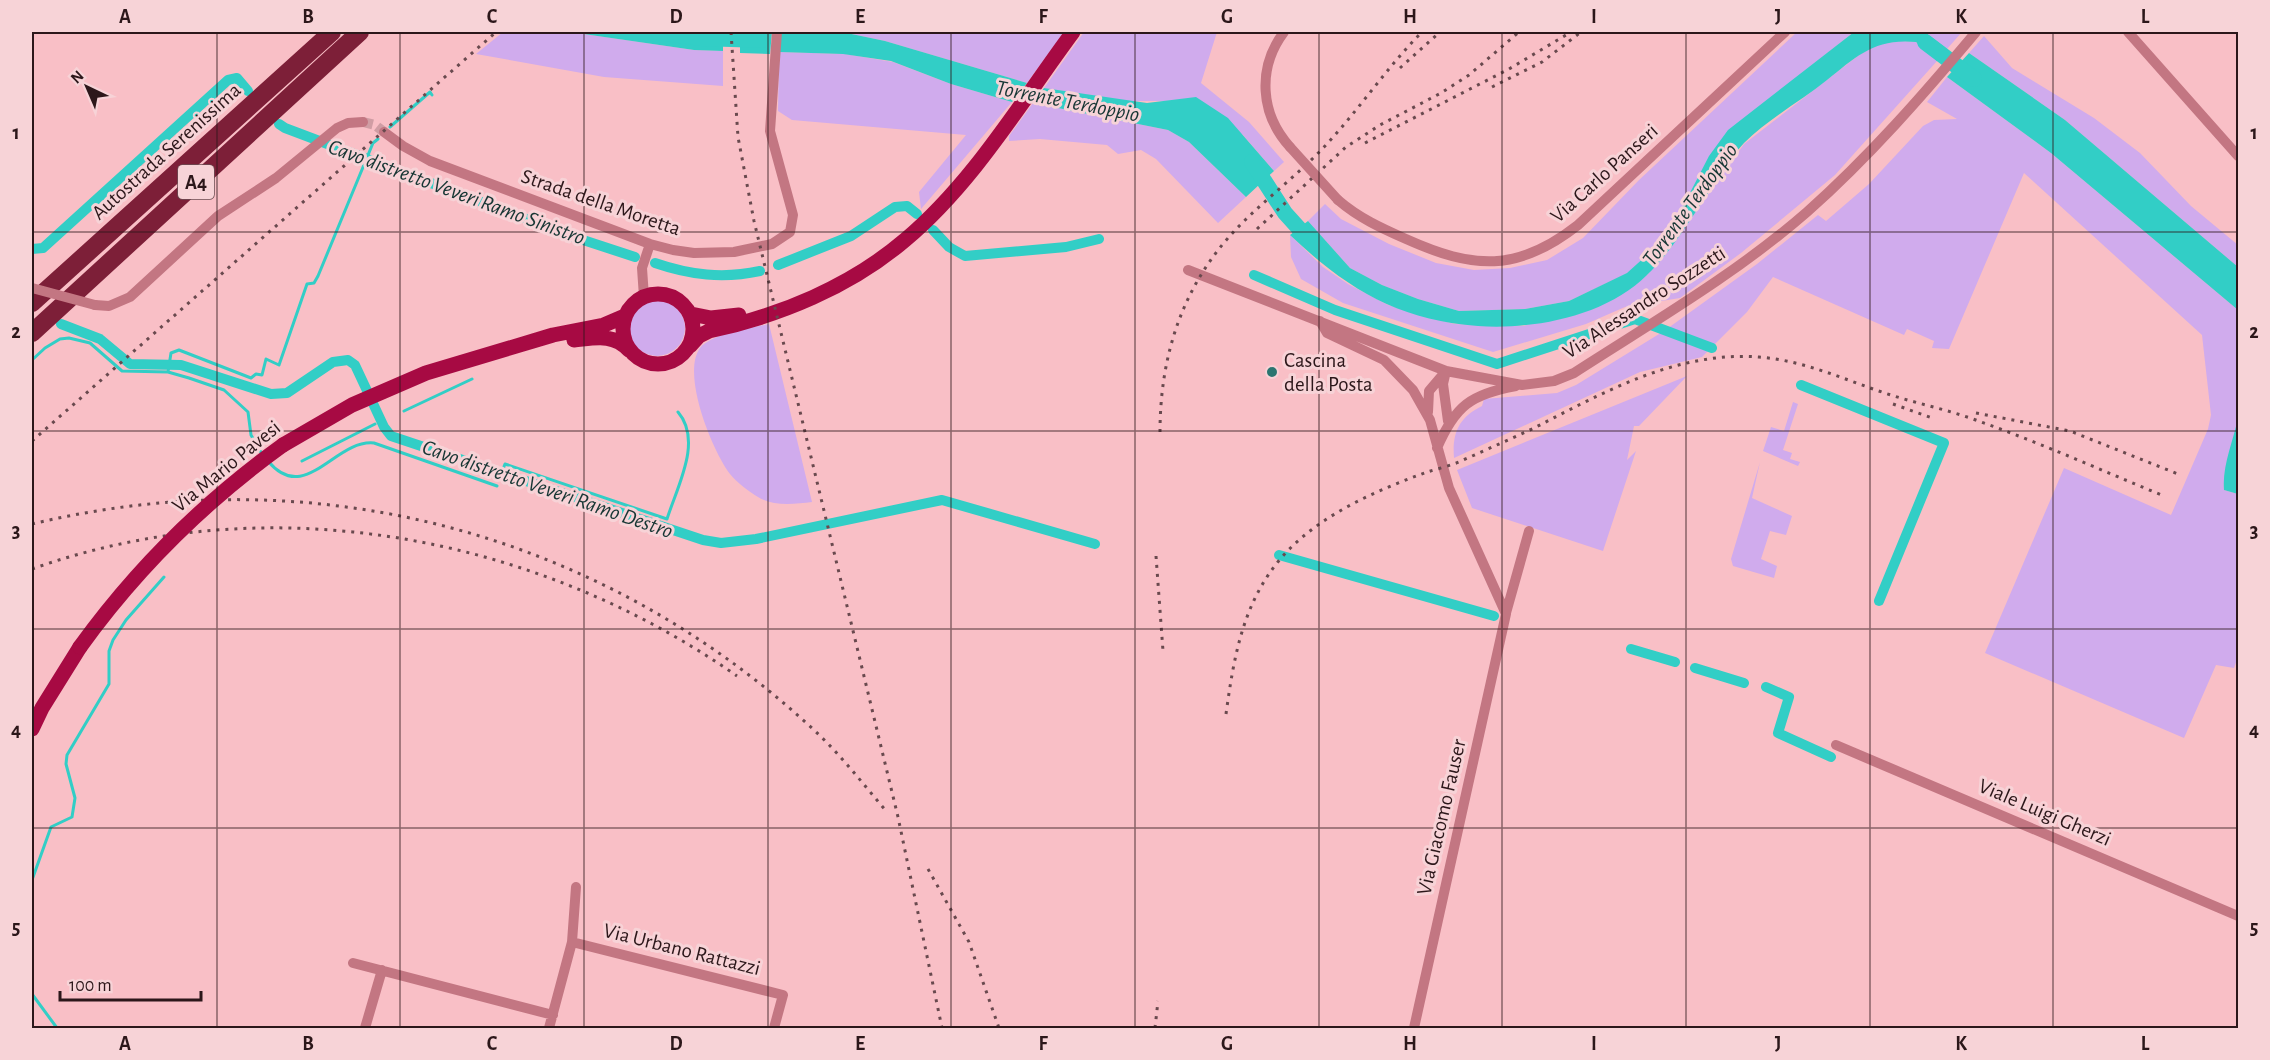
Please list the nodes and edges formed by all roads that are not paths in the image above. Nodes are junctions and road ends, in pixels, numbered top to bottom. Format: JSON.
{"nodes":[{"id":1,"x":332,"y":32,"type":"edge"},
{"id":2,"x":360,"y":32,"type":"edge"},
{"id":3,"x":777,"y":32,"type":"edge"},
{"id":4,"x":1073,"y":32,"type":"edge"},
{"id":5,"x":1284,"y":32,"type":"edge"},
{"id":6,"x":1785,"y":32,"type":"edge"},
{"id":7,"x":2128,"y":32,"type":"edge"},
{"id":8,"x":1974,"y":34,"type":"edge"},
{"id":9,"x":363,"y":122,"type":"tunnel mouth"},
{"id":10,"x":384,"y":132,"type":"tunnel mouth"},
{"id":11,"x":2238,"y":156,"type":"edge"},
{"id":12,"x":650,"y":244,"type":"junction"},
{"id":13,"x":1188,"y":270,"type":"dead end"},
{"id":14,"x":32,"y":288,"type":"edge"},
{"id":15,"x":644,"y":297,"type":"junction"},
{"id":16,"x":32,"y":303,"type":"edge"},
{"id":17,"x":768,"y":313,"type":"junction"},
{"id":18,"x":691,"y":314,"type":"junction"},
{"id":19,"x":625,"y":316,"type":"junction"},
{"id":20,"x":1320,"y":321,"type":"junction"},
{"id":21,"x":32,"y":333,"type":"edge"},
{"id":22,"x":529,"y":343,"type":"junction"},
{"id":23,"x":690,"y":346,"type":"junction"},
{"id":24,"x":629,"y":350,"type":"junction"},
{"id":25,"x":1446,"y":371,"type":"junction"},
{"id":26,"x":1522,"y":385,"type":"junction"},
{"id":27,"x":1428,"y":414,"type":"junction"},
{"id":28,"x":1448,"y":421,"type":"junction"},
{"id":29,"x":1437,"y":448,"type":"junction"},
{"id":30,"x":1529,"y":531,"type":"dead end"},
{"id":31,"x":1506,"y":614,"type":"junction"},
{"id":32,"x":32,"y":729,"type":"edge"},
{"id":33,"x":1836,"y":745,"type":"dead end"},
{"id":34,"x":576,"y":886,"type":"dead end"},
{"id":35,"x":2238,"y":916,"type":"edge"},
{"id":36,"x":572,"y":942,"type":"junction"},
{"id":37,"x":353,"y":963,"type":"dead end"},
{"id":38,"x":382,"y":970,"type":"junction"},
{"id":39,"x":553,"y":1015,"type":"junction"},
{"id":40,"x":365,"y":1029,"type":"edge"},
{"id":41,"x":549,"y":1029,"type":"edge"},
{"id":42,"x":774,"y":1029,"type":"edge"},
{"id":43,"x":1414,"y":1029,"type":"edge"}],
"edges":[{"from":1,"to":16,"type":"highway","name":"Autostrada Serenissima","number":"A4"},
{"from":2,"to":21,"type":"highway","name":"Autostrada Serenissima","number":"A4"},
{"from":3,"to":12,"type":"street","name":"Strada della Moretta"},
{"from":4,"to":17,"type":"main road"},
{"from":5,"to":6,"type":"street","name":"Via Carlo Panseri","bridge":true},
{"from":7,"to":11,"type":"street"},
{"from":8,"to":26,"type":"street","name":"Via Alessandro Sozzetti"},
{"from":9,"to":14,"type":"street","bridge":true},
{"from":10,"to":12,"type":"street","name":"Strada della Moretta"},
{"from":12,"to":15,"type":"street"},
{"from":13,"to":20,"type":"street","name":"Via Alessandro Sozzetti"},
{"from":15,"to":18,"type":"main road"},
{"from":15,"to":19,"type":"main road"},
{"from":17,"to":18,"type":"main road"},
{"from":17,"to":23,"type":"main road"},
{"from":18,"to":23,"type":"main road"},
{"from":19,"to":22,"type":"main road"},
{"from":19,"to":24,"type":"main road"},
{"from":20,"to":25,"type":"street","name":"Via Alessandro Sozzetti"},
{"from":20,"to":27,"type":"street"},
{"from":22,"to":24,"type":"main road"},
{"from":22,"to":32,"type":"main road","name":"Via Mario Pavesi","bridge":true},
{"from":23,"to":24,"type":"main road"},
{"from":25,"to":26,"type":"street","name":"Via Alessandro Sozzetti"},
{"from":25,"to":27,"type":"street"},
{"from":25,"to":28,"type":"street"},
{"from":26,"to":28,"type":"street"},
{"from":27,"to":29,"type":"street"},
{"from":28,"to":29,"type":"street"},
{"from":29,"to":31,"type":"street"},
{"from":30,"to":31,"type":"street","name":"Via Giacomo Fauser"},
{"from":31,"to":43,"type":"street","name":"Via Giacomo Fauser"},
{"from":33,"to":35,"type":"street","name":"Viale Luigi Gherzi"},
{"from":34,"to":36,"type":"street"},
{"from":36,"to":39,"type":"street"},
{"from":36,"to":42,"type":"street","name":"Via Urbano Rattazzi"},
{"from":37,"to":38,"type":"street"},
{"from":38,"to":39,"type":"street"},
{"from":38,"to":40,"type":"street"},
{"from":39,"to":41,"type":"street"}]}
